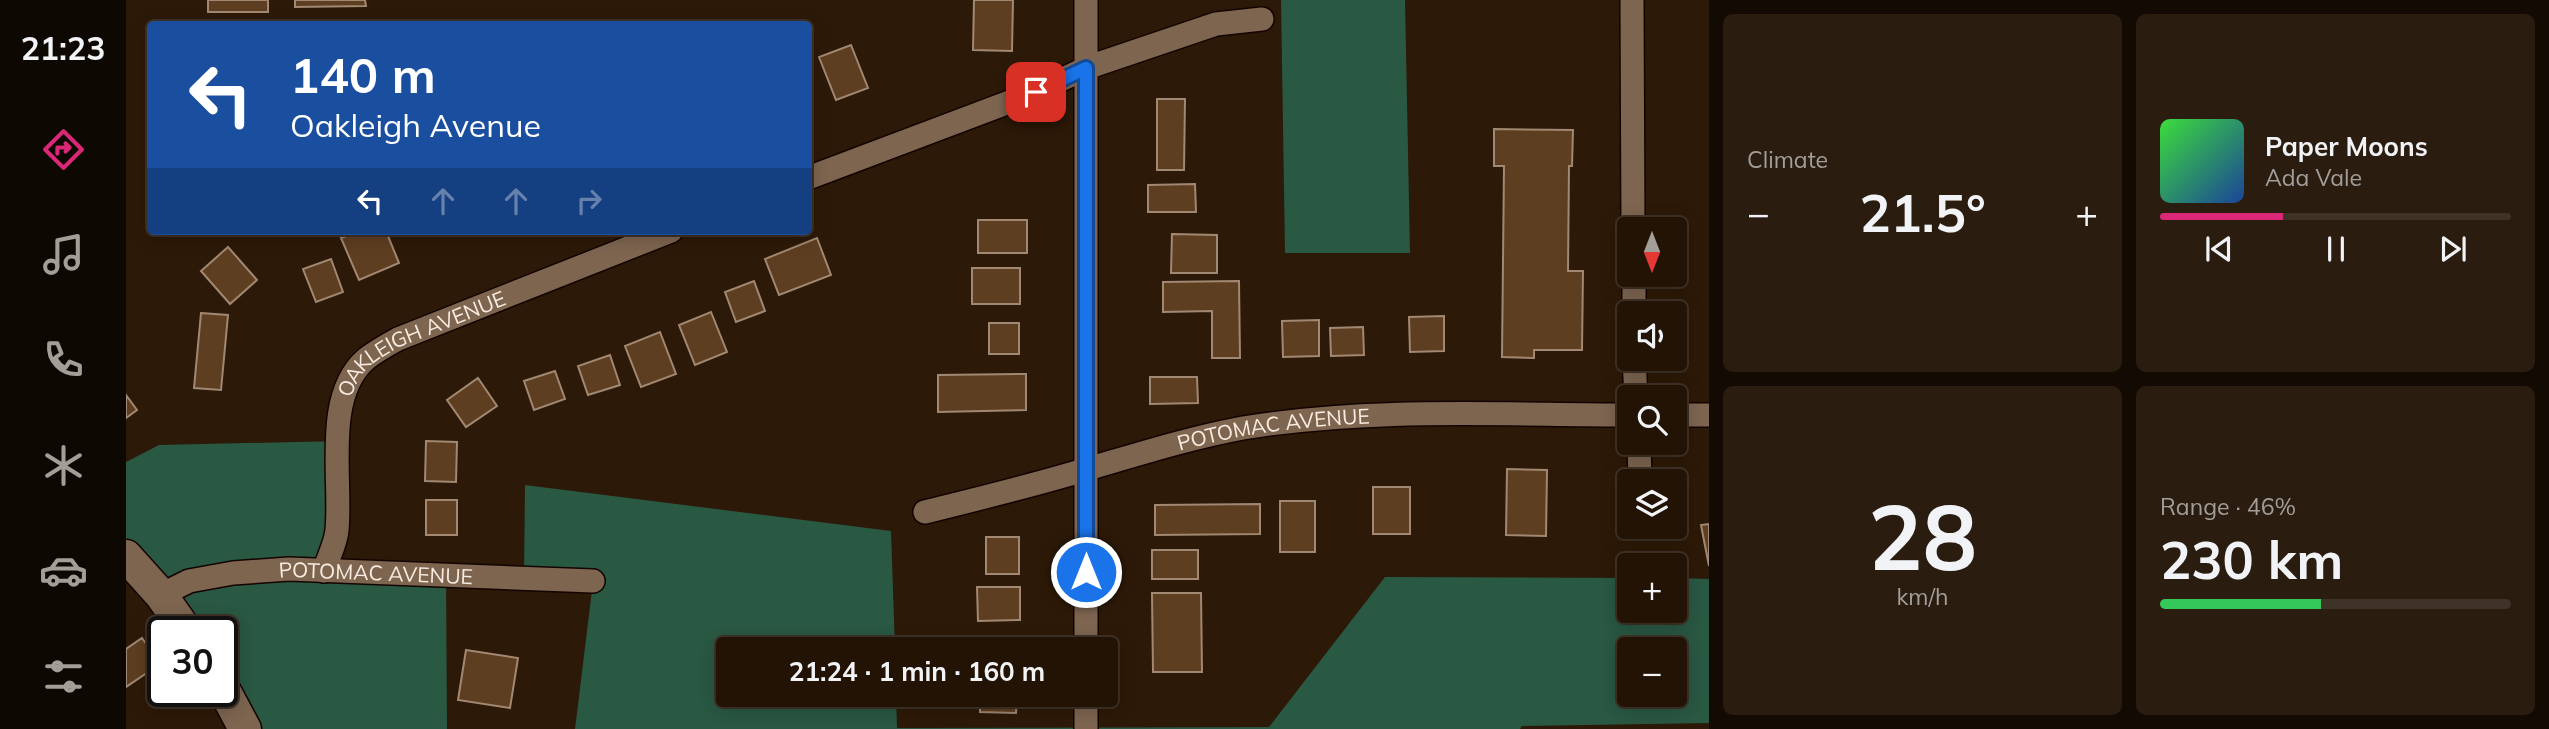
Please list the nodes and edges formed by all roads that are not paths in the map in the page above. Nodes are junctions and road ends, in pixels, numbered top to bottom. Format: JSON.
{"nodes":[{"id":1,"x":1086,"y":0,"type":"edge"},
{"id":2,"x":1632,"y":0,"type":"edge"},
{"id":3,"x":1262,"y":19,"type":"dead end"},
{"id":4,"x":1086,"y":68,"type":"junction"},
{"id":5,"x":812,"y":176,"type":"edge"},
{"id":6,"x":1633,"y":217,"type":"edge"},
{"id":7,"x":661,"y":235,"type":"edge"},
{"id":8,"x":1617,"y":415,"type":"edge"},
{"id":9,"x":1687,"y":415,"type":"edge"},
{"id":10,"x":1709,"y":415,"type":"edge"},
{"id":11,"x":1086,"y":470,"type":"junction"},
{"id":12,"x":925,"y":512,"type":"dead end"},
{"id":13,"x":126,"y":556,"type":"edge"},
{"id":14,"x":324,"y":570,"type":"junction"},
{"id":15,"x":593,"y":581,"type":"dead end"},
{"id":16,"x":161,"y":595,"type":"junction"},
{"id":17,"x":176,"y":616,"type":"edge"},
{"id":18,"x":1086,"y":637,"type":"edge"},
{"id":19,"x":234,"y":707,"type":"edge"},
{"id":20,"x":1086,"y":707,"type":"edge"},
{"id":21,"x":245,"y":729,"type":"edge"},
{"id":22,"x":1086,"y":729,"type":"edge"}],
"edges":[{"from":1,"to":4,"type":"street"},
{"from":2,"to":6,"type":"street"},
{"from":3,"to":4,"type":"street"},
{"from":4,"to":5,"type":"street"},
{"from":4,"to":11,"type":"street"},
{"from":7,"to":14,"type":"street","name":"OAKLEIGH AVENUE"},
{"from":8,"to":11,"type":"street","name":"POTOMAC AVENUE"},
{"from":9,"to":10,"type":"street"},
{"from":11,"to":12,"type":"street","name":"POTOMAC AVENUE"},
{"from":11,"to":18,"type":"street"},
{"from":13,"to":16,"type":"street"},
{"from":14,"to":15,"type":"street","name":"POTOMAC AVENUE"},
{"from":14,"to":16,"type":"street","name":"POTOMAC AVENUE"},
{"from":16,"to":17,"type":"street"},
{"from":19,"to":21,"type":"street"},
{"from":20,"to":22,"type":"street"}]}
